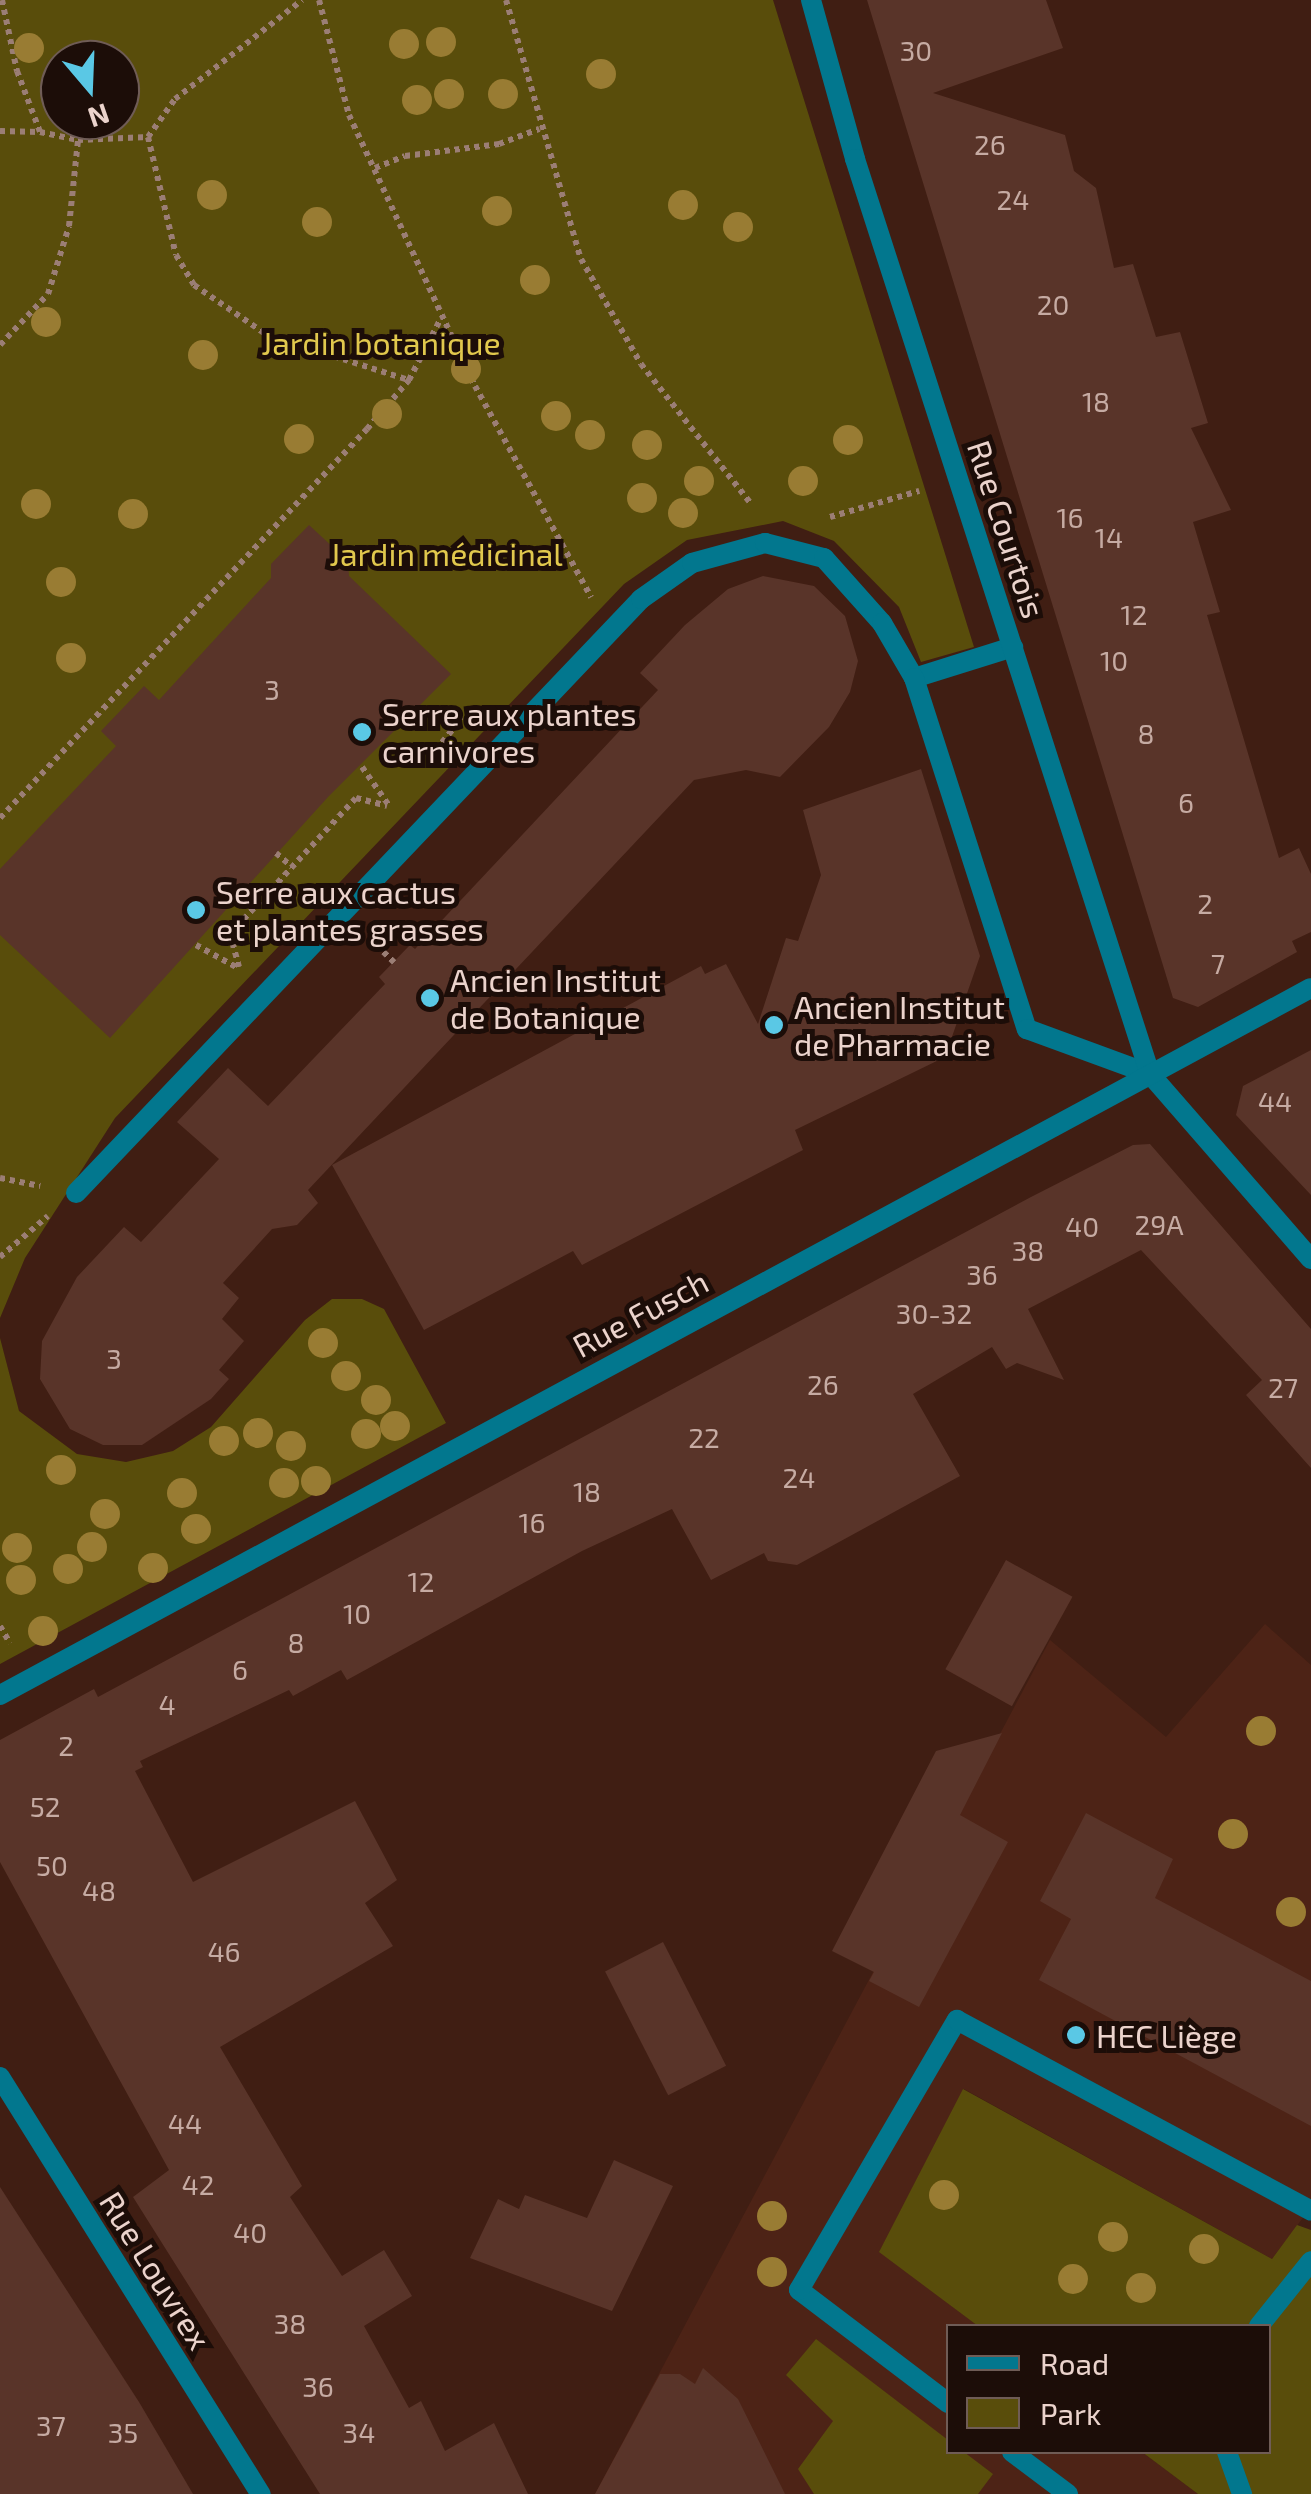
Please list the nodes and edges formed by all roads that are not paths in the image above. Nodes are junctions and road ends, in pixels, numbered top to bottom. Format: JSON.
{"nodes":[{"id":1,"x":810,"y":0,"type":"edge"},
{"id":2,"x":1013,"y":647,"type":"junction"},
{"id":3,"x":914,"y":678,"type":"junction"},
{"id":4,"x":1311,"y":988,"type":"edge"},
{"id":5,"x":1150,"y":1074,"type":"junction"},
{"id":6,"x":76,"y":1192,"type":"road end"},
{"id":7,"x":1311,"y":1259,"type":"edge"},
{"id":8,"x":0,"y":1695,"type":"edge"},
{"id":9,"x":0,"y":2077,"type":"edge"},
{"id":10,"x":1311,"y":2211,"type":"edge"},
{"id":11,"x":1311,"y":2261,"type":"edge"},
{"id":12,"x":1261,"y":2324,"type":"edge"},
{"id":13,"x":946,"y":2402,"type":"edge"},
{"id":14,"x":1015,"y":2454,"type":"edge"},
{"id":15,"x":1228,"y":2454,"type":"edge"},
{"id":16,"x":261,"y":2494,"type":"edge"},
{"id":17,"x":1068,"y":2494,"type":"edge"},
{"id":18,"x":1242,"y":2494,"type":"edge"}],
"edges":[{"from":1,"to":2,"type":"street","name":"Rue Courtois"},
{"from":2,"to":3,"type":"street"},
{"from":2,"to":5,"type":"street","name":"Rue Courtois"},
{"from":3,"to":5,"type":"street"},
{"from":3,"to":6,"type":"street"},
{"from":4,"to":5,"type":"street","name":"Rue Fusch"},
{"from":5,"to":7,"type":"street"},
{"from":5,"to":8,"type":"street","name":"Rue Fusch"},
{"from":9,"to":16,"type":"street","name":"Rue Louvrex"},
{"from":10,"to":13,"type":"street"},
{"from":11,"to":12,"type":"street"},
{"from":14,"to":17,"type":"street"},
{"from":15,"to":18,"type":"street"}]}
